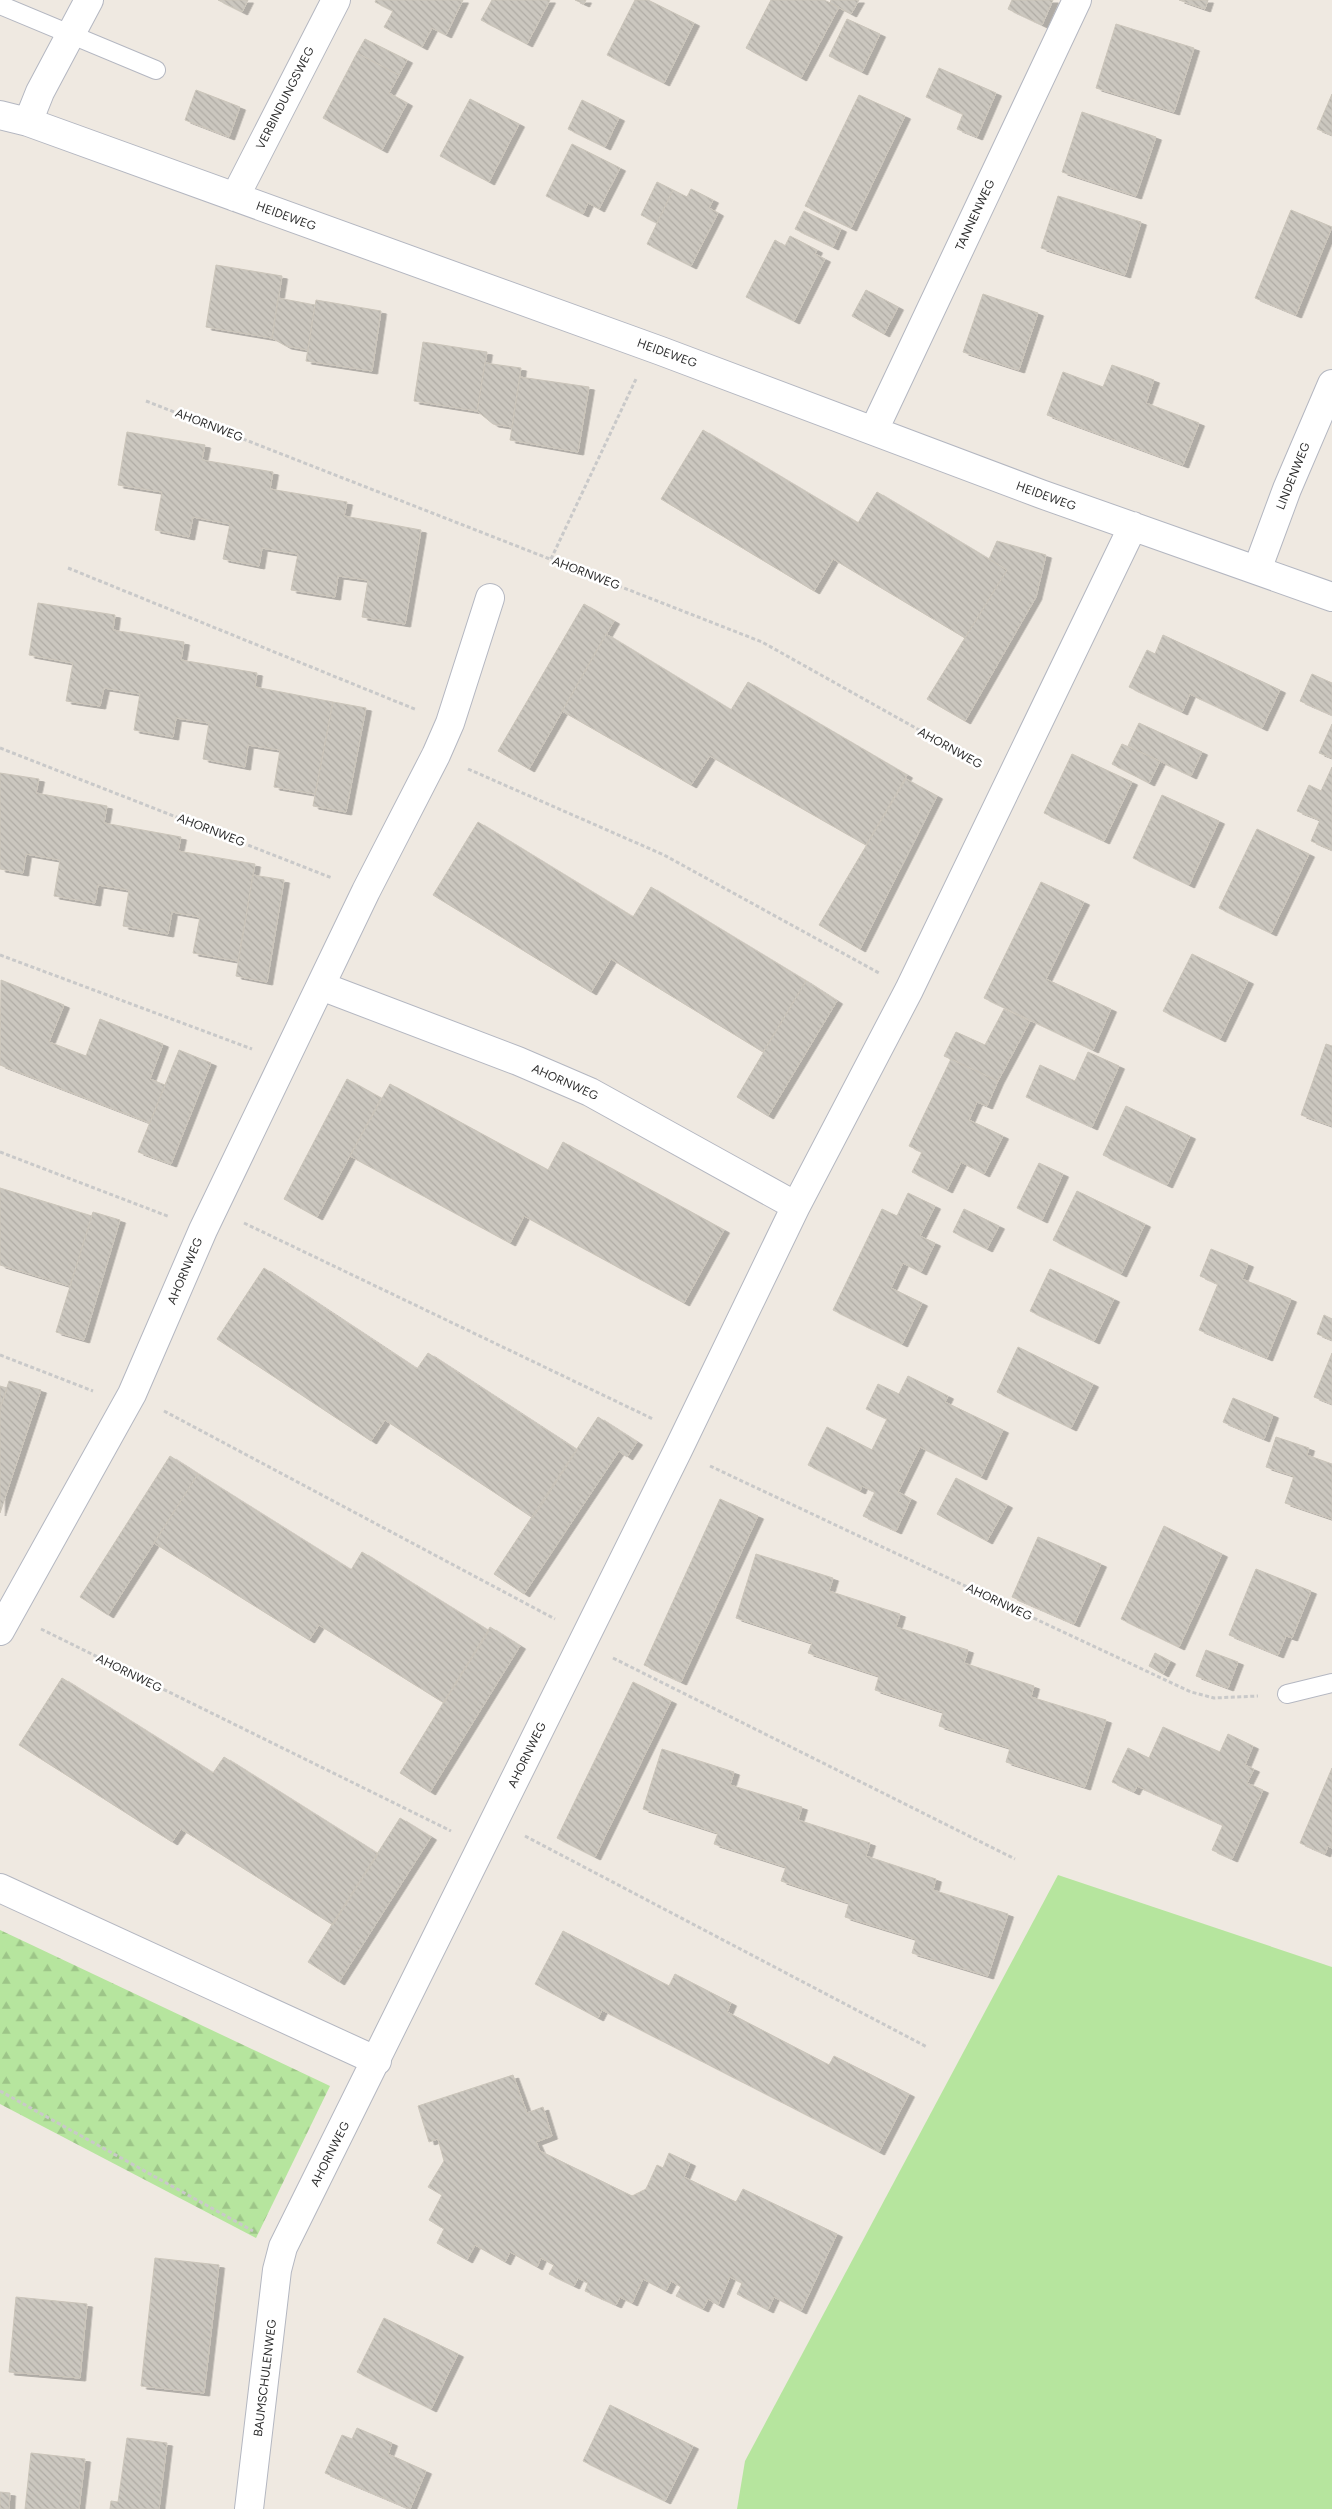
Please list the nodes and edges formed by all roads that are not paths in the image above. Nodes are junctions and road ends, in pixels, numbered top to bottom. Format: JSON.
{"nodes":[{"id":1,"x":89,"y":0,"type":"edge"},
{"id":2,"x":336,"y":0,"type":"edge"},
{"id":3,"x":1077,"y":0,"type":"edge"},
{"id":4,"x":0,"y":4,"type":"edge"},
{"id":5,"x":72,"y":34,"type":"junction"},
{"id":6,"x":156,"y":70,"type":"dead end"},
{"id":7,"x":0,"y":115,"type":"edge"},
{"id":8,"x":28,"y":122,"type":"junction"},
{"id":9,"x":235,"y":197,"type":"junction"},
{"id":10,"x":1332,"y":384,"type":"edge"},
{"id":11,"x":874,"y":430,"type":"junction"},
{"id":12,"x":1133,"y":526,"type":"junction"},
{"id":13,"x":1257,"y":570,"type":"junction"},
{"id":14,"x":1332,"y":597,"type":"edge"},
{"id":15,"x":490,"y":598,"type":"dead end"},
{"id":16,"x":321,"y":986,"type":"junction"},
{"id":17,"x":796,"y":1206,"type":"junction"},
{"id":18,"x":5,"y":1622,"type":"edge"},
{"id":19,"x":1332,"y":1683,"type":"edge"},
{"id":20,"x":1287,"y":1694,"type":"road end"},
{"id":21,"x":0,"y":1888,"type":"edge"},
{"id":22,"x":377,"y":2061,"type":"junction"},
{"id":23,"x":283,"y":2248,"type":"joint"},
{"id":24,"x":249,"y":2509,"type":"edge"}],
"edges":[{"from":1,"to":5,"type":"street"},
{"from":2,"to":9,"type":"street","name":"VERBINDUNGSWEG"},
{"from":3,"to":11,"type":"street","name":"TANNENWEG"},
{"from":4,"to":5,"type":"lane"},
{"from":5,"to":6,"type":"lane"},
{"from":5,"to":8,"type":"street"},
{"from":7,"to":8,"type":"street","name":"HEIDEWEG"},
{"from":8,"to":9,"type":"street","name":"HEIDEWEG"},
{"from":9,"to":11,"type":"street","name":"HEIDEWEG"},
{"from":10,"to":13,"type":"street","name":"LINDENWEG"},
{"from":11,"to":12,"type":"street","name":"HEIDEWEG"},
{"from":12,"to":13,"type":"street","name":"HEIDEWEG"},
{"from":12,"to":17,"type":"street","name":"AHORNWEG"},
{"from":13,"to":14,"type":"street","name":"HEIDEWEG"},
{"from":15,"to":16,"type":"street","name":"AHORNWEG"},
{"from":16,"to":17,"type":"street","name":"AHORNWEG"},
{"from":16,"to":18,"type":"street","name":"AHORNWEG"},
{"from":17,"to":22,"type":"street","name":"AHORNWEG"},
{"from":19,"to":20,"type":"lane"},
{"from":21,"to":22,"type":"street"},
{"from":22,"to":23,"type":"street","name":"AHORNWEG"},
{"from":23,"to":24,"type":"street","name":"BAUMSCHULENWEG"}]}
